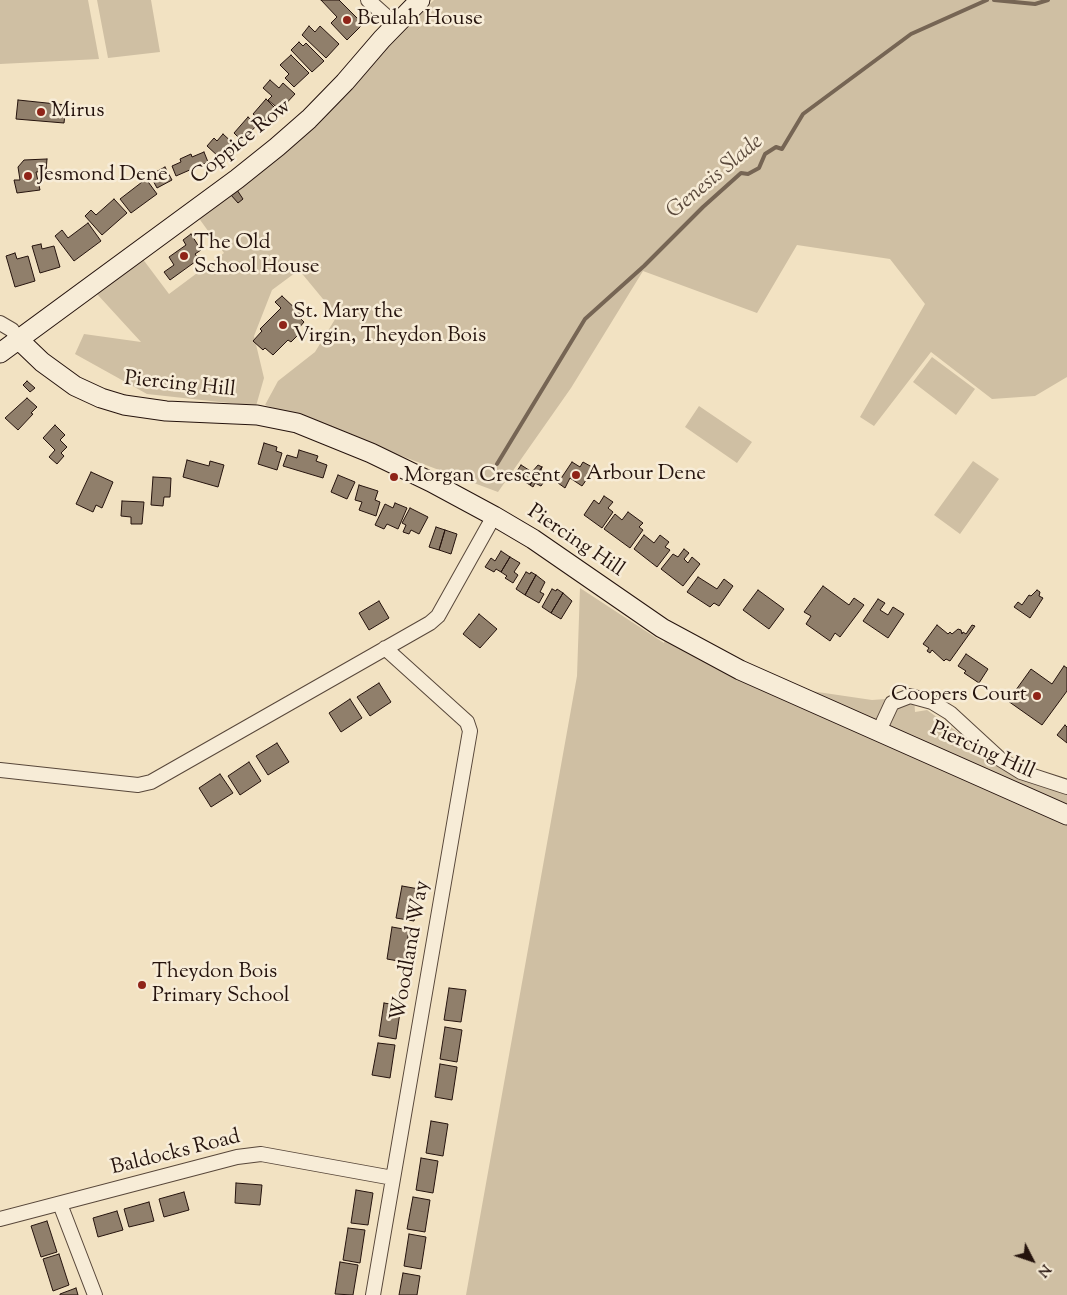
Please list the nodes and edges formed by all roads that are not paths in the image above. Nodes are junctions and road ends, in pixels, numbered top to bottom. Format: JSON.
{"nodes":[{"id":1,"x":368,"y":0,"type":"edge"},
{"id":2,"x":420,"y":0,"type":"edge"},
{"id":3,"x":396,"y":25,"type":"junction"},
{"id":4,"x":0,"y":323,"type":"edge"},
{"id":5,"x":18,"y":340,"type":"junction"},
{"id":6,"x":0,"y":352,"type":"edge"},
{"id":7,"x":494,"y":516,"type":"junction"},
{"id":8,"x":385,"y":648,"type":"junction"},
{"id":9,"x":879,"y":731,"type":"junction"},
{"id":10,"x":0,"y":770,"type":"edge"},
{"id":11,"x":1067,"y":786,"type":"edge"},
{"id":12,"x":1067,"y":815,"type":"edge"},
{"id":13,"x":393,"y":1178,"type":"junction"},
{"id":14,"x":60,"y":1204,"type":"junction"},
{"id":15,"x":0,"y":1219,"type":"edge"},
{"id":16,"x":95,"y":1295,"type":"edge"},
{"id":17,"x":373,"y":1295,"type":"edge"}],
"edges":[{"from":1,"to":3,"type":"street"},
{"from":2,"to":3,"type":"street","name":"Coppice Row"},
{"from":3,"to":5,"type":"street","name":"Coppice Row"},
{"from":4,"to":5,"type":"street"},
{"from":5,"to":6,"type":"street","name":"Coppice Row"},
{"from":5,"to":7,"type":"street","name":"Piercing Hill"},
{"from":7,"to":8,"type":"street"},
{"from":7,"to":9,"type":"street","name":"Piercing Hill"},
{"from":8,"to":10,"type":"street"},
{"from":8,"to":13,"type":"street","name":"Woodland Way"},
{"from":9,"to":11,"type":"street","name":"Piercing Hill"},
{"from":9,"to":12,"type":"street","name":"Piercing Hill"},
{"from":13,"to":14,"type":"street","name":"Baldocks Road"},
{"from":13,"to":17,"type":"street","name":"Woodland Way"},
{"from":14,"to":15,"type":"street","name":"Baldocks Road"},
{"from":14,"to":16,"type":"street"}]}
